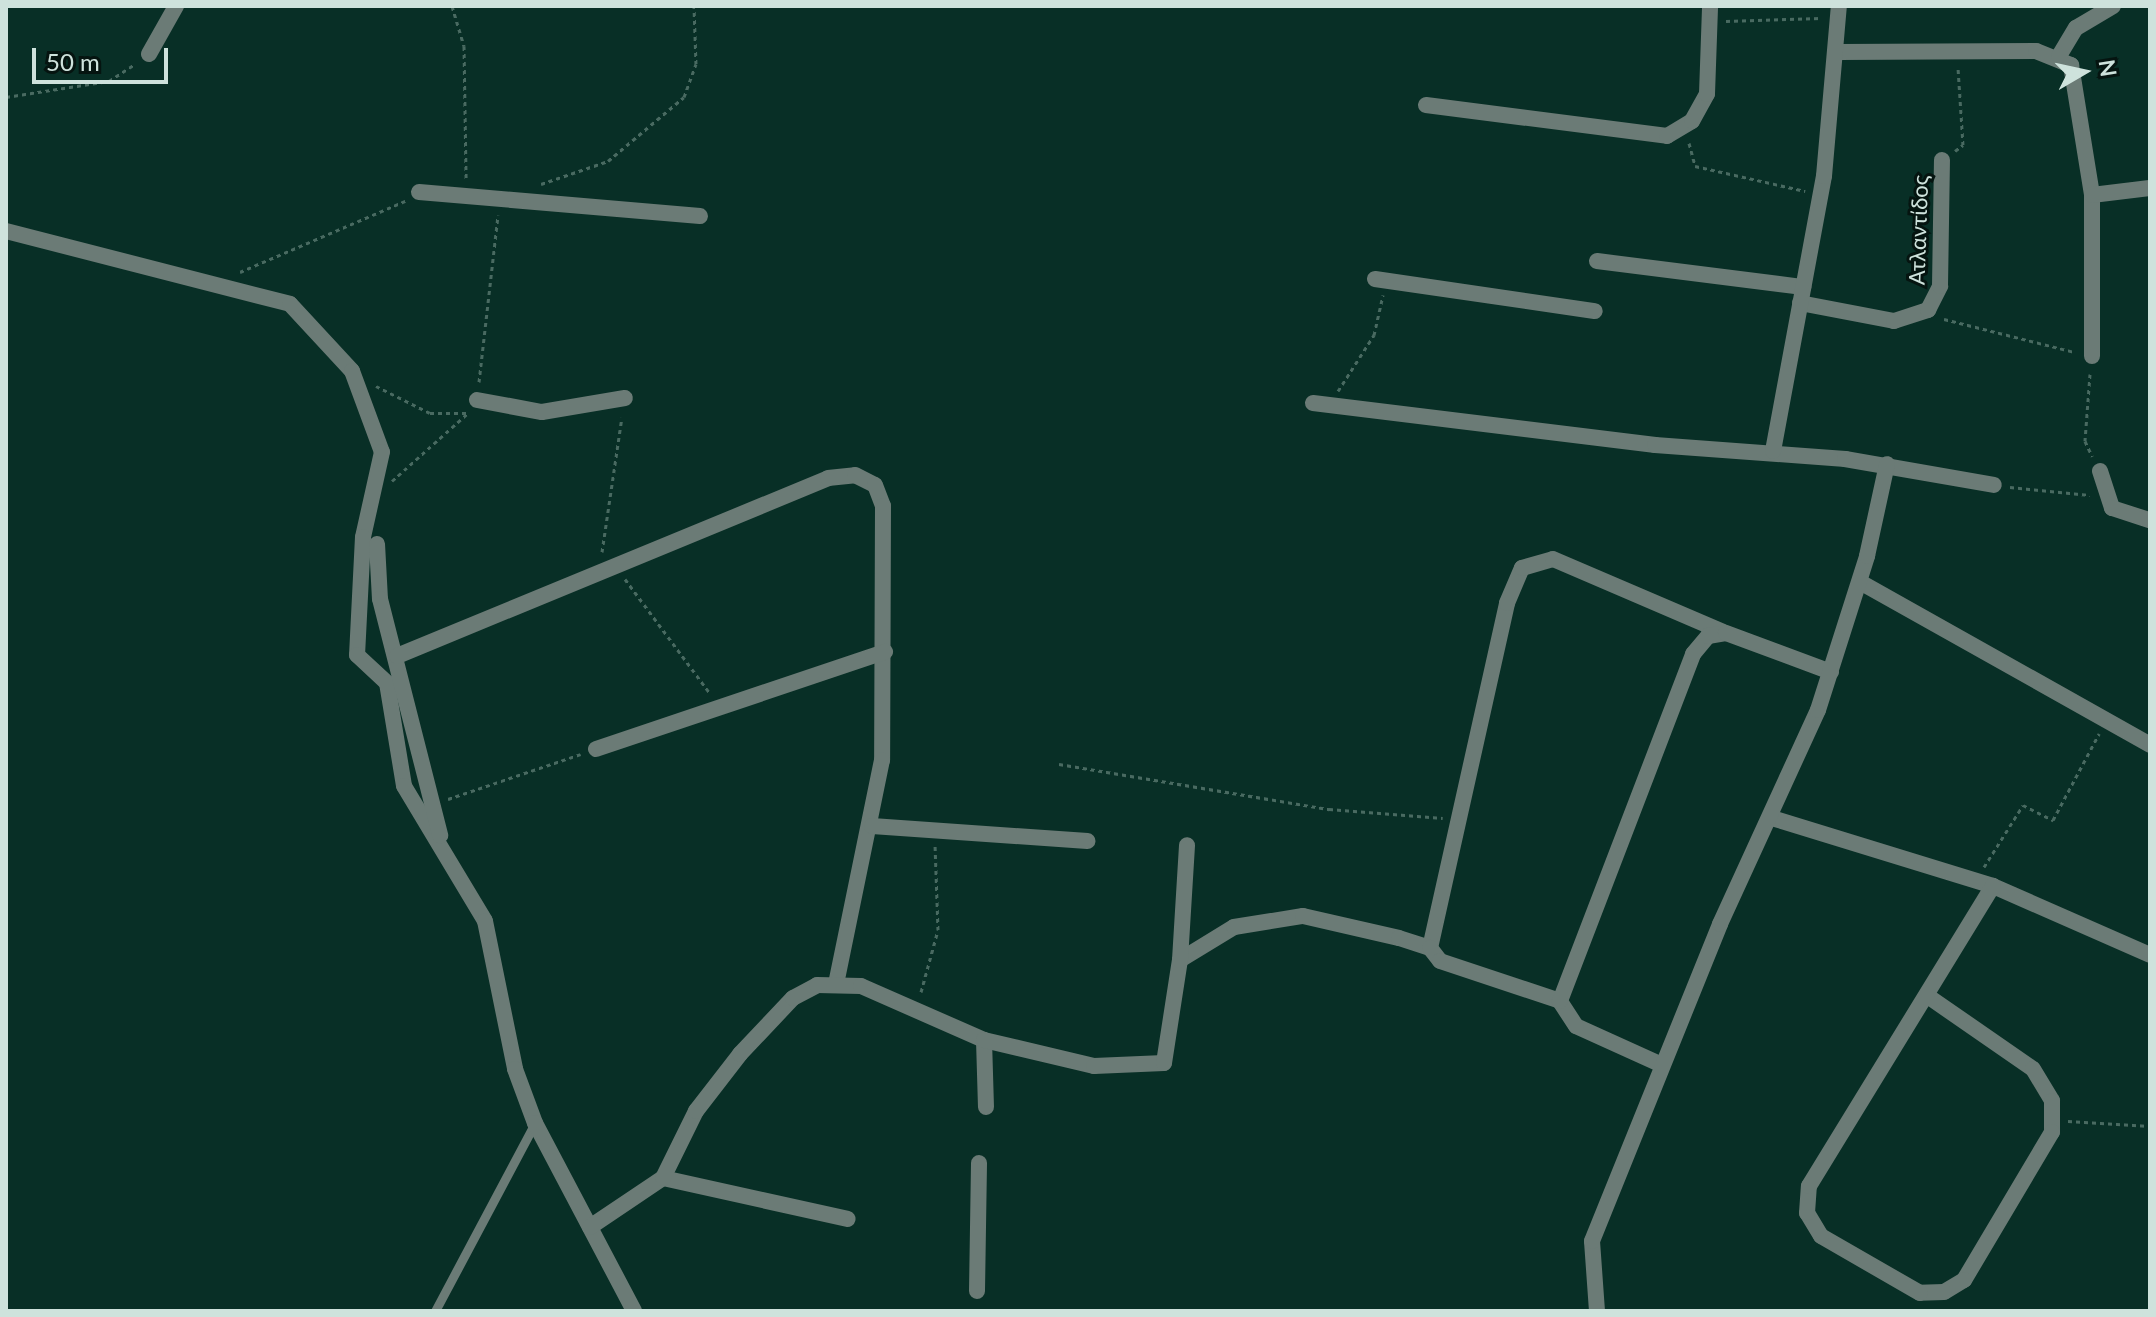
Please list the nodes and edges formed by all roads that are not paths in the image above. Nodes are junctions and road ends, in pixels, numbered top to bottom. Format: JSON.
{"nodes":[{"id":1,"x":176,"y":6,"type":"edge"},
{"id":2,"x":2113,"y":6,"type":"edge"},
{"id":3,"x":1839,"y":12,"type":"edge"},
{"id":4,"x":1710,"y":14,"type":"edge"},
{"id":5,"x":1839,"y":52,"type":"junction"},
{"id":6,"x":149,"y":54,"type":"road end"},
{"id":7,"x":2059,"y":56,"type":"junction"},
{"id":8,"x":1426,"y":105,"type":"dead end"},
{"id":9,"x":1942,"y":160,"type":"road end"},
{"id":10,"x":2150,"y":188,"type":"edge"},
{"id":11,"x":419,"y":192,"type":"road end"},
{"id":12,"x":2092,"y":195,"type":"junction"},
{"id":13,"x":700,"y":216,"type":"dead end"},
{"id":14,"x":6,"y":231,"type":"edge"},
{"id":15,"x":1597,"y":261,"type":"dead end"},
{"id":16,"x":1381,"y":280,"type":"road end"},
{"id":17,"x":1801,"y":295,"type":"junction"},
{"id":18,"x":1595,"y":311,"type":"dead end"},
{"id":19,"x":2092,"y":356,"type":"road end"},
{"id":20,"x":625,"y":398,"type":"road end"},
{"id":21,"x":1313,"y":403,"type":"dead end"},
{"id":22,"x":472,"y":406,"type":"road end"},
{"id":23,"x":1773,"y":451,"type":"junction"},
{"id":24,"x":1887,"y":464,"type":"junction"},
{"id":25,"x":2100,"y":471,"type":"road end"},
{"id":26,"x":1994,"y":485,"type":"road end"},
{"id":27,"x":2150,"y":520,"type":"edge"},
{"id":28,"x":377,"y":544,"type":"dead end"},
{"id":29,"x":1860,"y":582,"type":"junction"},
{"id":30,"x":1726,"y":633,"type":"junction"},
{"id":31,"x":885,"y":652,"type":"junction"},
{"id":32,"x":397,"y":656,"type":"junction"},
{"id":33,"x":1831,"y":672,"type":"junction"},
{"id":34,"x":397,"y":697,"type":"junction"},
{"id":35,"x":2150,"y":745,"type":"edge"},
{"id":36,"x":596,"y":749,"type":"road end"},
{"id":37,"x":1772,"y":818,"type":"junction"},
{"id":38,"x":872,"y":826,"type":"junction"},
{"id":39,"x":441,"y":837,"type":"junction"},
{"id":40,"x":1087,"y":841,"type":"dead end"},
{"id":41,"x":1187,"y":845,"type":"dead end"},
{"id":42,"x":1993,"y":886,"type":"junction"},
{"id":43,"x":1430,"y":948,"type":"junction"},
{"id":44,"x":2150,"y":955,"type":"edge"},
{"id":45,"x":1180,"y":960,"type":"junction"},
{"id":46,"x":837,"y":980,"type":"junction"},
{"id":47,"x":1929,"y":997,"type":"junction"},
{"id":48,"x":1560,"y":1001,"type":"junction"},
{"id":49,"x":984,"y":1040,"type":"junction"},
{"id":50,"x":1662,"y":1065,"type":"junction"},
{"id":51,"x":986,"y":1107,"type":"dead end"},
{"id":52,"x":535,"y":1123,"type":"junction"},
{"id":53,"x":979,"y":1163,"type":"dead end"},
{"id":54,"x":663,"y":1178,"type":"junction"},
{"id":55,"x":848,"y":1219,"type":"dead end"},
{"id":56,"x":590,"y":1227,"type":"junction"},
{"id":57,"x":977,"y":1291,"type":"dead end"},
{"id":58,"x":435,"y":1311,"type":"edge"},
{"id":59,"x":634,"y":1311,"type":"edge"},
{"id":60,"x":1597,"y":1311,"type":"edge"}],
"edges":[{"from":1,"to":6,"type":"street"},
{"from":2,"to":7,"type":"street"},
{"from":3,"to":5,"type":"street"},
{"from":4,"to":8,"type":"street"},
{"from":5,"to":7,"type":"street"},
{"from":5,"to":17,"type":"street"},
{"from":7,"to":12,"type":"street"},
{"from":9,"to":17,"type":"street","name":"Ατλαντίδος"},
{"from":10,"to":12,"type":"street"},
{"from":11,"to":13,"type":"street"},
{"from":12,"to":19,"type":"street"},
{"from":14,"to":34,"type":"street"},
{"from":15,"to":17,"type":"street","name":"Ατλαντίδος"},
{"from":16,"to":18,"type":"street"},
{"from":17,"to":23,"type":"street"},
{"from":20,"to":22,"type":"street"},
{"from":21,"to":23,"type":"street"},
{"from":23,"to":24,"type":"street"},
{"from":24,"to":26,"type":"street"},
{"from":24,"to":29,"type":"street"},
{"from":25,"to":27,"type":"street"},
{"from":28,"to":32,"type":"street"},
{"from":29,"to":33,"type":"street"},
{"from":29,"to":35,"type":"street"},
{"from":30,"to":33,"type":"street"},
{"from":30,"to":43,"type":"street"},
{"from":30,"to":48,"type":"street"},
{"from":31,"to":32,"type":"street"},
{"from":31,"to":36,"type":"street"},
{"from":31,"to":38,"type":"street"},
{"from":32,"to":34,"type":"street"},
{"from":33,"to":37,"type":"street"},
{"from":34,"to":39,"type":"street"},
{"from":34,"to":39,"type":"street"},
{"from":37,"to":42,"type":"street"},
{"from":37,"to":50,"type":"street"},
{"from":38,"to":40,"type":"street"},
{"from":38,"to":46,"type":"street"},
{"from":39,"to":52,"type":"street"},
{"from":41,"to":45,"type":"street"},
{"from":42,"to":44,"type":"street"},
{"from":42,"to":47,"type":"street"},
{"from":43,"to":45,"type":"street"},
{"from":43,"to":48,"type":"street"},
{"from":45,"to":49,"type":"street"},
{"from":46,"to":49,"type":"street"},
{"from":46,"to":54,"type":"street"},
{"from":47,"to":47,"type":"street"},
{"from":48,"to":50,"type":"street"},
{"from":49,"to":51,"type":"street"},
{"from":50,"to":60,"type":"street"},
{"from":52,"to":56,"type":"street"},
{"from":52,"to":58,"type":"lane"},
{"from":53,"to":57,"type":"street"},
{"from":54,"to":55,"type":"street"},
{"from":54,"to":56,"type":"street"},
{"from":56,"to":59,"type":"street"}]}
